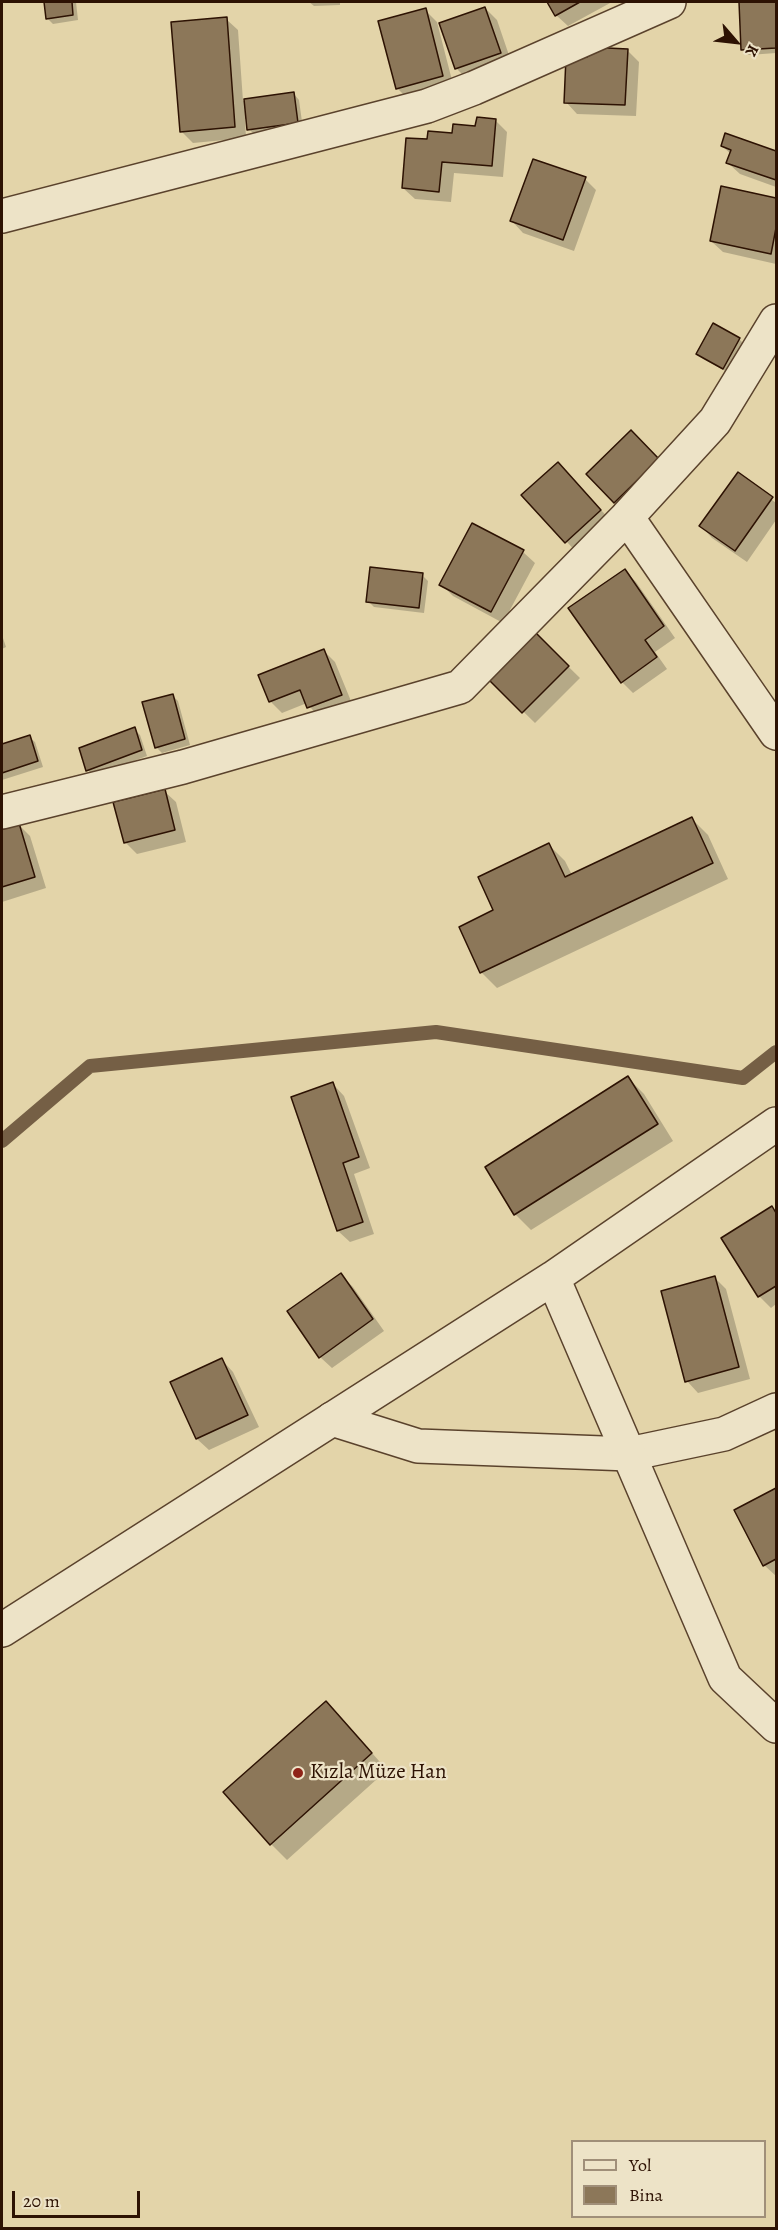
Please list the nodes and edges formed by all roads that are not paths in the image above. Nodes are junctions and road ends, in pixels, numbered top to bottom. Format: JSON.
{"nodes":[{"id":1,"x":669,"y":2,"type":"edge"},
{"id":2,"x":2,"y":216,"type":"edge"},
{"id":3,"x":777,"y":321,"type":"edge"},
{"id":4,"x":627,"y":517,"type":"junction"},
{"id":5,"x":777,"y":733,"type":"edge"},
{"id":6,"x":2,"y":812,"type":"edge"},
{"id":7,"x":777,"y":1124,"type":"edge"},
{"id":8,"x":553,"y":1278,"type":"junction"},
{"id":9,"x":777,"y":1410,"type":"edge"},
{"id":10,"x":332,"y":1419,"type":"junction"},
{"id":11,"x":629,"y":1454,"type":"junction"},
{"id":12,"x":2,"y":1630,"type":"edge"},
{"id":13,"x":777,"y":1726,"type":"edge"}],
"edges":[{"from":1,"to":2,"type":"street"},
{"from":3,"to":4,"type":"street"},
{"from":4,"to":5,"type":"street"},
{"from":4,"to":6,"type":"street"},
{"from":7,"to":8,"type":"street"},
{"from":8,"to":10,"type":"street"},
{"from":8,"to":11,"type":"street"},
{"from":9,"to":11,"type":"street"},
{"from":10,"to":11,"type":"street"},
{"from":10,"to":12,"type":"street"},
{"from":11,"to":13,"type":"street"}]}
